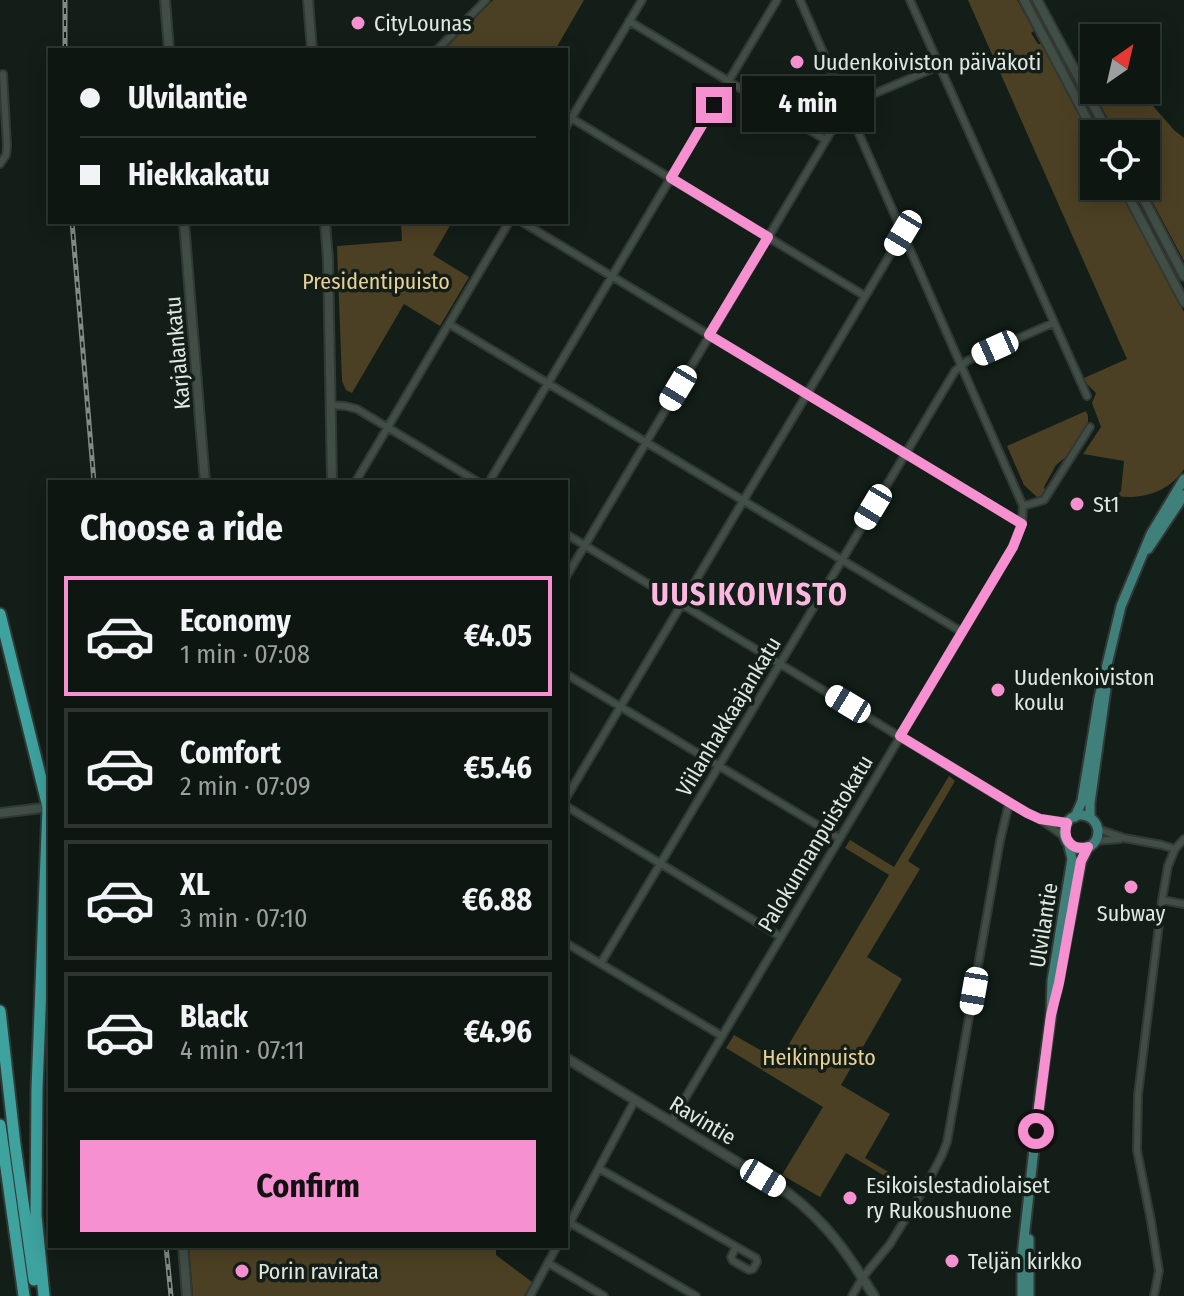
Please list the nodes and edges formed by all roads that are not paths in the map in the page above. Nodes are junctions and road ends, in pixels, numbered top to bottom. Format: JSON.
{"nodes":[{"id":1,"x":165,"y":0,"type":"edge"},
{"id":2,"x":308,"y":0,"type":"edge"},
{"id":3,"x":486,"y":0,"type":"edge"},
{"id":4,"x":642,"y":0,"type":"edge"},
{"id":5,"x":777,"y":0,"type":"edge"},
{"id":6,"x":800,"y":0,"type":"edge"},
{"id":7,"x":910,"y":0,"type":"edge"},
{"id":8,"x":1024,"y":0,"type":"edge"},
{"id":9,"x":1037,"y":0,"type":"edge"},
{"id":10,"x":629,"y":21,"type":"junction"},
{"id":11,"x":169,"y":48,"type":"edge"},
{"id":12,"x":312,"y":48,"type":"edge"},
{"id":13,"x":439,"y":48,"type":"edge"},
{"id":14,"x":939,"y":66,"type":"junction"},
{"id":15,"x":3,"y":74,"type":"dead end"},
{"id":16,"x":729,"y":80,"type":"junction"},
{"id":17,"x":848,"y":107,"type":"junction"},
{"id":18,"x":571,"y":118,"type":"junction"},
{"id":19,"x":1088,"y":120,"type":"edge"},
{"id":20,"x":1101,"y":120,"type":"edge"},
{"id":21,"x":568,"y":123,"type":"edge"},
{"id":22,"x":826,"y":140,"type":"junction"},
{"id":23,"x":0,"y":164,"type":"edge"},
{"id":24,"x":671,"y":178,"type":"junction"},
{"id":25,"x":1130,"y":200,"type":"edge"},
{"id":26,"x":1144,"y":200,"type":"edge"},
{"id":27,"x":184,"y":224,"type":"edge"},
{"id":28,"x":325,"y":224,"type":"edge"},
{"id":29,"x":508,"y":224,"type":"edge"},
{"id":30,"x":525,"y":224,"type":"edge"},
{"id":31,"x":903,"y":233,"type":"junction"},
{"id":32,"x":768,"y":237,"type":"junction"},
{"id":33,"x":612,"y":275,"type":"junction"},
{"id":34,"x":1184,"y":276,"type":"edge"},
{"id":35,"x":865,"y":296,"type":"junction"},
{"id":36,"x":1184,"y":302,"type":"edge"},
{"id":37,"x":1053,"y":323,"type":"junction"},
{"id":38,"x":449,"y":324,"type":"junction"},
{"id":39,"x":709,"y":335,"type":"junction"},
{"id":40,"x":961,"y":364,"type":"junction"},
{"id":41,"x":547,"y":383,"type":"junction"},
{"id":42,"x":807,"y":394,"type":"junction"},
{"id":43,"x":1087,"y":396,"type":"dead end"},
{"id":44,"x":330,"y":405,"type":"junction"},
{"id":45,"x":387,"y":427,"type":"junction"},
{"id":46,"x":1090,"y":427,"type":"dead end"},
{"id":47,"x":646,"y":442,"type":"junction"},
{"id":48,"x":905,"y":454,"type":"junction"},
{"id":49,"x":1184,"y":479,"type":"edge"},
{"id":50,"x":205,"y":480,"type":"edge"},
{"id":51,"x":332,"y":480,"type":"edge"},
{"id":52,"x":357,"y":480,"type":"edge"},
{"id":53,"x":475,"y":480,"type":"edge"},
{"id":54,"x":490,"y":480,"type":"edge"},
{"id":55,"x":1184,"y":495,"type":"edge"},
{"id":56,"x":743,"y":500,"type":"junction"},
{"id":57,"x":1023,"y":506,"type":"junction"},
{"id":58,"x":1022,"y":524,"type":"junction"},
{"id":59,"x":568,"y":535,"type":"edge"},
{"id":60,"x":585,"y":545,"type":"junction"},
{"id":61,"x":1143,"y":555,"type":"junction"},
{"id":62,"x":842,"y":561,"type":"junction"},
{"id":63,"x":568,"y":574,"type":"edge"},
{"id":64,"x":682,"y":604,"type":"junction"},
{"id":65,"x":0,"y":614,"type":"edge"},
{"id":66,"x":962,"y":632,"type":"junction"},
{"id":67,"x":1109,"y":653,"type":"junction"},
{"id":68,"x":780,"y":664,"type":"junction"},
{"id":69,"x":568,"y":675,"type":"edge"},
{"id":70,"x":621,"y":707,"type":"junction"},
{"id":71,"x":900,"y":736,"type":"junction"},
{"id":72,"x":719,"y":766,"type":"junction"},
{"id":73,"x":568,"y":795,"type":"edge"},
{"id":74,"x":48,"y":803,"type":"edge"},
{"id":75,"x":1009,"y":803,"type":"junction"},
{"id":76,"x":48,"y":807,"type":"edge"},
{"id":77,"x":568,"y":807,"type":"edge"},
{"id":78,"x":0,"y":813,"type":"edge"},
{"id":79,"x":1090,"y":817,"type":"junction"},
{"id":80,"x":1040,"y":819,"type":"junction"},
{"id":81,"x":1071,"y":820,"type":"junction"},
{"id":82,"x":1098,"y":829,"type":"junction"},
{"id":83,"x":48,"y":830,"type":"edge"},
{"id":84,"x":839,"y":838,"type":"junction"},
{"id":85,"x":1124,"y":838,"type":"junction"},
{"id":86,"x":1184,"y":839,"type":"edge"},
{"id":87,"x":1066,"y":840,"type":"junction"},
{"id":88,"x":1092,"y":844,"type":"junction"},
{"id":89,"x":1175,"y":849,"type":"junction"},
{"id":90,"x":661,"y":864,"type":"junction"},
{"id":91,"x":1162,"y":900,"type":"junction"},
{"id":92,"x":1184,"y":904,"type":"edge"},
{"id":93,"x":781,"y":937,"type":"junction"},
{"id":94,"x":568,"y":944,"type":"edge"},
{"id":95,"x":601,"y":963,"type":"junction"},
{"id":96,"x":0,"y":1011,"type":"edge"},
{"id":97,"x":1051,"y":1015,"type":"junction"},
{"id":98,"x":722,"y":1036,"type":"junction"},
{"id":99,"x":568,"y":1059,"type":"edge"},
{"id":100,"x":635,"y":1100,"type":"junction"},
{"id":101,"x":671,"y":1122,"type":"junction"},
{"id":102,"x":0,"y":1125,"type":"edge"},
{"id":103,"x":600,"y":1169,"type":"junction"},
{"id":104,"x":1029,"y":1207,"type":"junction"},
{"id":105,"x":568,"y":1226,"type":"edge"},
{"id":106,"x":736,"y":1247,"type":"dead end"},
{"id":107,"x":183,"y":1248,"type":"edge"},
{"id":108,"x":556,"y":1248,"type":"edge"},
{"id":109,"x":548,"y":1263,"type":"junction"},
{"id":110,"x":863,"y":1277,"type":"junction"},
{"id":111,"x":590,"y":1288,"type":"junction"},
{"id":112,"x":24,"y":1296,"type":"edge"},
{"id":113,"x":37,"y":1296,"type":"edge"},
{"id":114,"x":44,"y":1296,"type":"edge"},
{"id":115,"x":187,"y":1296,"type":"edge"},
{"id":116,"x":530,"y":1296,"type":"edge"},
{"id":117,"x":587,"y":1296,"type":"edge"},
{"id":118,"x":604,"y":1296,"type":"edge"},
{"id":119,"x":696,"y":1296,"type":"edge"},
{"id":120,"x":852,"y":1296,"type":"edge"},
{"id":121,"x":874,"y":1296,"type":"edge"},
{"id":122,"x":1022,"y":1296,"type":"edge"},
{"id":123,"x":1029,"y":1296,"type":"edge"},
{"id":124,"x":1154,"y":1296,"type":"edge"}],
"edges":[{"from":1,"to":11,"type":"main road"},
{"from":2,"to":12,"type":"main road"},
{"from":3,"to":13,"type":"street"},
{"from":4,"to":10,"type":"street"},
{"from":5,"to":16,"type":"street"},
{"from":6,"to":17,"type":"street"},
{"from":7,"to":14,"type":"street"},
{"from":8,"to":19,"type":"main road"},
{"from":9,"to":20,"type":"main road"},
{"from":10,"to":16,"type":"street"},
{"from":10,"to":18,"type":"street"},
{"from":14,"to":17,"type":"street"},
{"from":14,"to":37,"type":"street"},
{"from":15,"to":23,"type":"street"},
{"from":16,"to":22,"type":"street"},
{"from":16,"to":24,"type":"street"},
{"from":17,"to":22,"type":"street"},
{"from":17,"to":31,"type":"street"},
{"from":18,"to":21,"type":"street"},
{"from":18,"to":24,"type":"street"},
{"from":22,"to":32,"type":"street"},
{"from":24,"to":32,"type":"street"},
{"from":24,"to":33,"type":"street"},
{"from":25,"to":36,"type":"main road"},
{"from":26,"to":34,"type":"main road"},
{"from":27,"to":50,"type":"main road","name":"Karjalankatu"},
{"from":28,"to":44,"type":"main road"},
{"from":29,"to":38,"type":"street"},
{"from":30,"to":33,"type":"street"},
{"from":31,"to":35,"type":"street"},
{"from":31,"to":40,"type":"street"},
{"from":32,"to":35,"type":"street"},
{"from":32,"to":39,"type":"street"},
{"from":33,"to":39,"type":"street"},
{"from":33,"to":41,"type":"street"},
{"from":35,"to":42,"type":"street"},
{"from":37,"to":40,"type":"street"},
{"from":37,"to":43,"type":"street"},
{"from":38,"to":41,"type":"street"},
{"from":38,"to":45,"type":"street"},
{"from":39,"to":42,"type":"street"},
{"from":39,"to":47,"type":"street"},
{"from":40,"to":48,"type":"street","name":"Viilanhakkaajankatu"},
{"from":40,"to":57,"type":"street"},
{"from":41,"to":47,"type":"street"},
{"from":41,"to":54,"type":"street"},
{"from":42,"to":48,"type":"street"},
{"from":42,"to":56,"type":"street"},
{"from":44,"to":45,"type":"street"},
{"from":44,"to":51,"type":"main road"},
{"from":45,"to":52,"type":"street"},
{"from":45,"to":53,"type":"street"},
{"from":46,"to":57,"type":"street"},
{"from":47,"to":56,"type":"street"},
{"from":47,"to":60,"type":"street"},
{"from":48,"to":58,"type":"street"},
{"from":48,"to":62,"type":"street","name":"Viilanhakkaajankatu"},
{"from":49,"to":61,"type":"main road"},
{"from":55,"to":61,"type":"main road"},
{"from":56,"to":62,"type":"street"},
{"from":56,"to":64,"type":"street"},
{"from":57,"to":58,"type":"street","name":"Palokunnanpuistokatu"},
{"from":58,"to":66,"type":"street","name":"Palokunnanpuistokatu"},
{"from":59,"to":60,"type":"street"},
{"from":60,"to":63,"type":"street"},
{"from":60,"to":64,"type":"street"},
{"from":61,"to":67,"type":"main road"},
{"from":62,"to":66,"type":"street"},
{"from":62,"to":68,"type":"street","name":"Viilanhakkaajankatu"},
{"from":64,"to":68,"type":"street"},
{"from":64,"to":70,"type":"street"},
{"from":65,"to":74,"type":"highway"},
{"from":66,"to":71,"type":"street","name":"Palokunnanpuistokatu"},
{"from":67,"to":79,"type":"main road"},
{"from":67,"to":81,"type":"main road"},
{"from":68,"to":71,"type":"street"},
{"from":68,"to":72,"type":"street","name":"Viilanhakkaajankatu"},
{"from":69,"to":70,"type":"street"},
{"from":70,"to":72,"type":"street"},
{"from":70,"to":73,"type":"street"},
{"from":71,"to":75,"type":"street"},
{"from":71,"to":84,"type":"street","name":"Palokunnanpuistokatu"},
{"from":72,"to":84,"type":"street"},
{"from":72,"to":90,"type":"street","name":"Viilanhakkaajankatu"},
{"from":75,"to":80,"type":"street"},
{"from":75,"to":110,"type":"street"},
{"from":76,"to":78,"type":"main road"},
{"from":77,"to":90,"type":"street"},
{"from":79,"to":81,"type":"main road"},
{"from":79,"to":82,"type":"main road"},
{"from":80,"to":81,"type":"street"},
{"from":80,"to":87,"type":"street"},
{"from":81,"to":87,"type":"main road"},
{"from":82,"to":85,"type":"street"},
{"from":82,"to":88,"type":"main road"},
{"from":83,"to":114,"type":"highway"},
{"from":84,"to":93,"type":"street","name":"Palokunnanpuistokatu"},
{"from":85,"to":88,"type":"street"},
{"from":85,"to":89,"type":"street"},
{"from":86,"to":89,"type":"street"},
{"from":87,"to":88,"type":"main road"},
{"from":87,"to":97,"type":"main road","name":"Ulvilantie"},
{"from":88,"to":97,"type":"main road","name":"Ulvilantie"},
{"from":89,"to":91,"type":"street"},
{"from":90,"to":93,"type":"street"},
{"from":90,"to":95,"type":"street","name":"Viilanhakkaajankatu"},
{"from":91,"to":92,"type":"street"},
{"from":91,"to":124,"type":"street"},
{"from":93,"to":98,"type":"street","name":"Palokunnanpuistokatu"},
{"from":94,"to":95,"type":"street"},
{"from":95,"to":98,"type":"street"},
{"from":96,"to":113,"type":"highway"},
{"from":97,"to":104,"type":"main road","name":"Ulvilantie"},
{"from":98,"to":101,"type":"street","name":"Palokunnanpuistokatu"},
{"from":99,"to":100,"type":"main road","name":"Ravintie"},
{"from":100,"to":101,"type":"main road","name":"Ravintie"},
{"from":100,"to":103,"type":"street"},
{"from":101,"to":110,"type":"main road","name":"Ravintie"},
{"from":102,"to":112,"type":"highway"},
{"from":103,"to":105,"type":"street"},
{"from":103,"to":106,"type":"street"},
{"from":104,"to":122,"type":"main road","name":"Ulvilantie"},
{"from":104,"to":123,"type":"main road","name":"Ulvilantie"},
{"from":105,"to":119,"type":"street"},
{"from":107,"to":115,"type":"main road"},
{"from":108,"to":109,"type":"street"},
{"from":109,"to":111,"type":"street"},
{"from":109,"to":116,"type":"street"},
{"from":110,"to":120,"type":"street"},
{"from":110,"to":121,"type":"main road","name":"Ravintie"},
{"from":111,"to":117,"type":"street"},
{"from":111,"to":118,"type":"street"}]}
